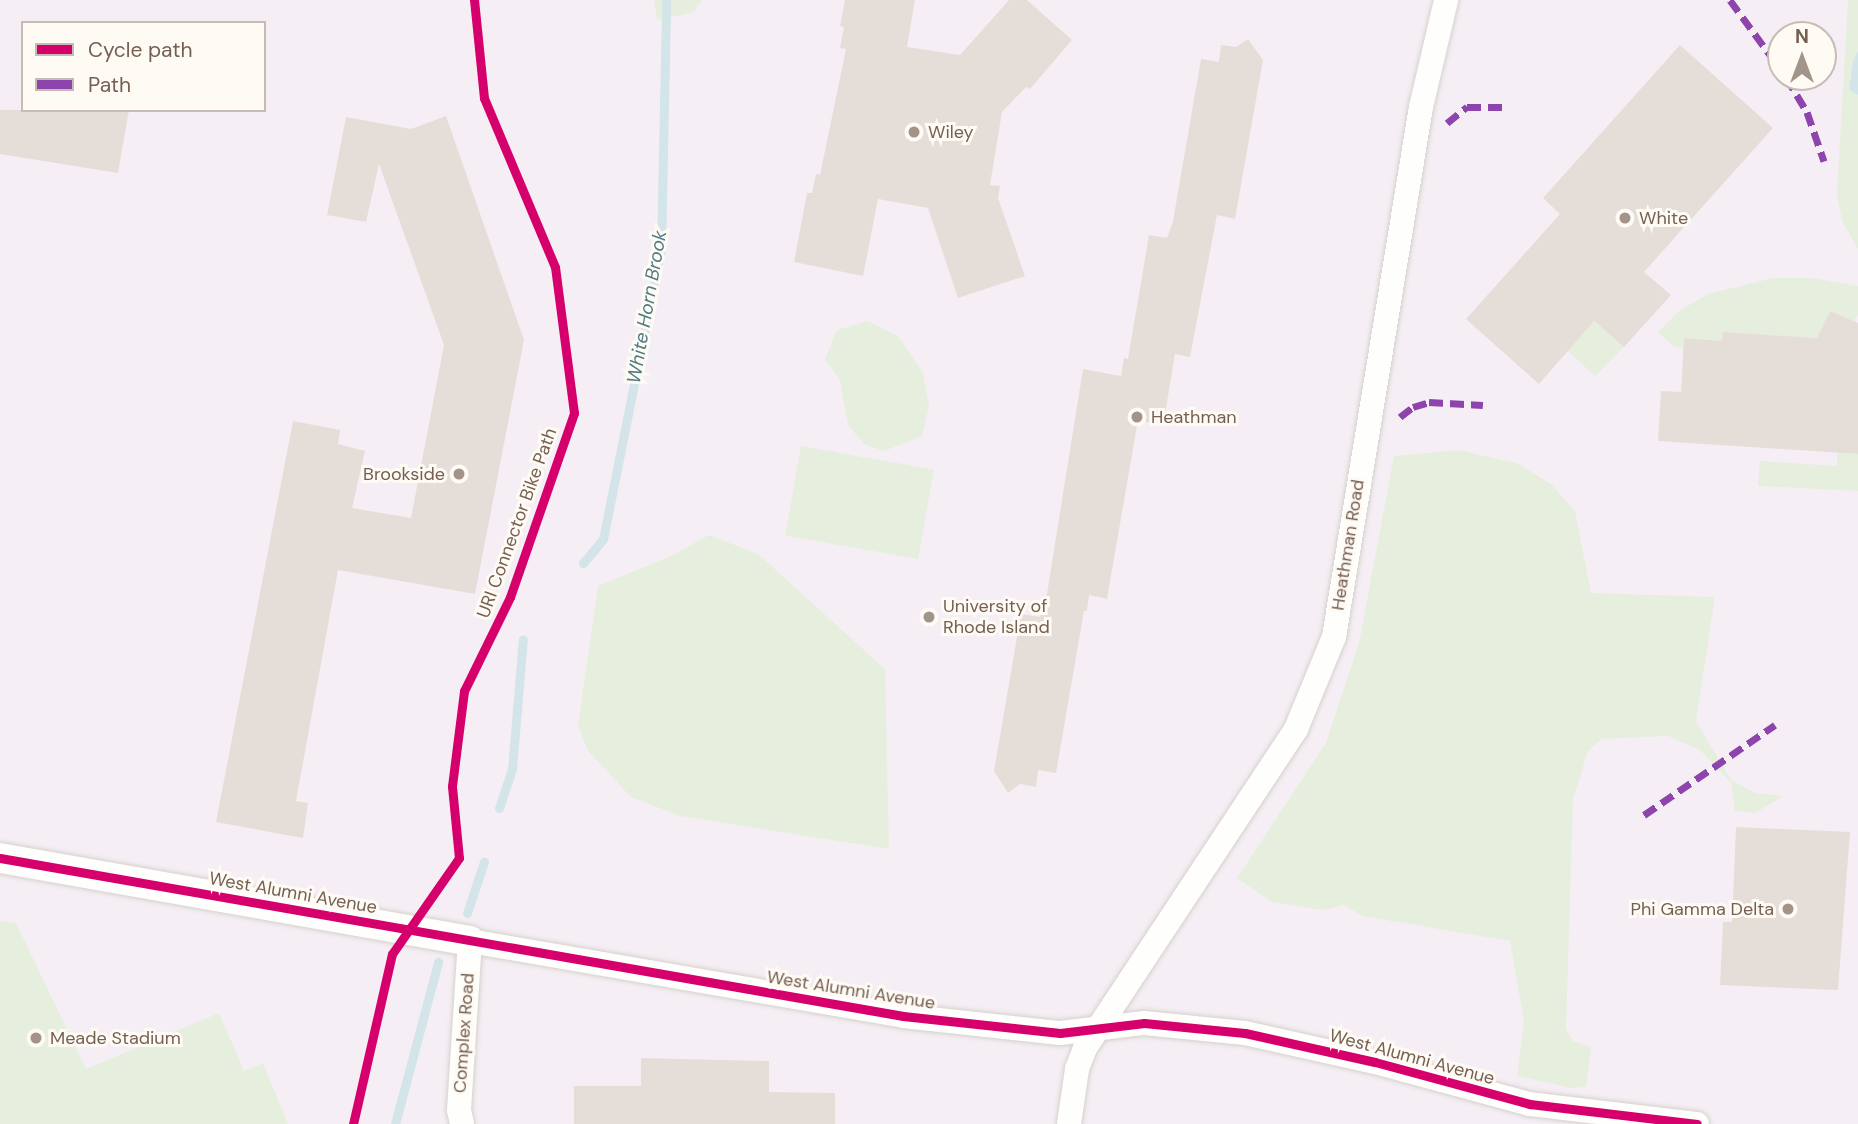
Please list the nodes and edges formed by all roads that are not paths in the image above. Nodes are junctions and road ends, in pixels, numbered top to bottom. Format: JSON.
{"nodes":[{"id":1,"x":1446,"y":0,"type":"edge"},
{"id":2,"x":0,"y":858,"type":"edge"},
{"id":3,"x":470,"y":941,"type":"junction"},
{"id":4,"x":1097,"y":1030,"type":"junction"},
{"id":5,"x":461,"y":1117,"type":"edge"},
{"id":6,"x":1069,"y":1124,"type":"edge"},
{"id":7,"x":1697,"y":1124,"type":"edge"}],
"edges":[{"from":1,"to":4,"type":"street","name":"Heathman Road"},
{"from":2,"to":3,"type":"street","name":"West Alumni Avenue"},
{"from":3,"to":4,"type":"street","name":"West Alumni Avenue"},
{"from":3,"to":5,"type":"street","name":"Complex Road"},
{"from":4,"to":6,"type":"street","name":"Heathman Road"},
{"from":4,"to":7,"type":"street","name":"West Alumni Avenue"}]}
